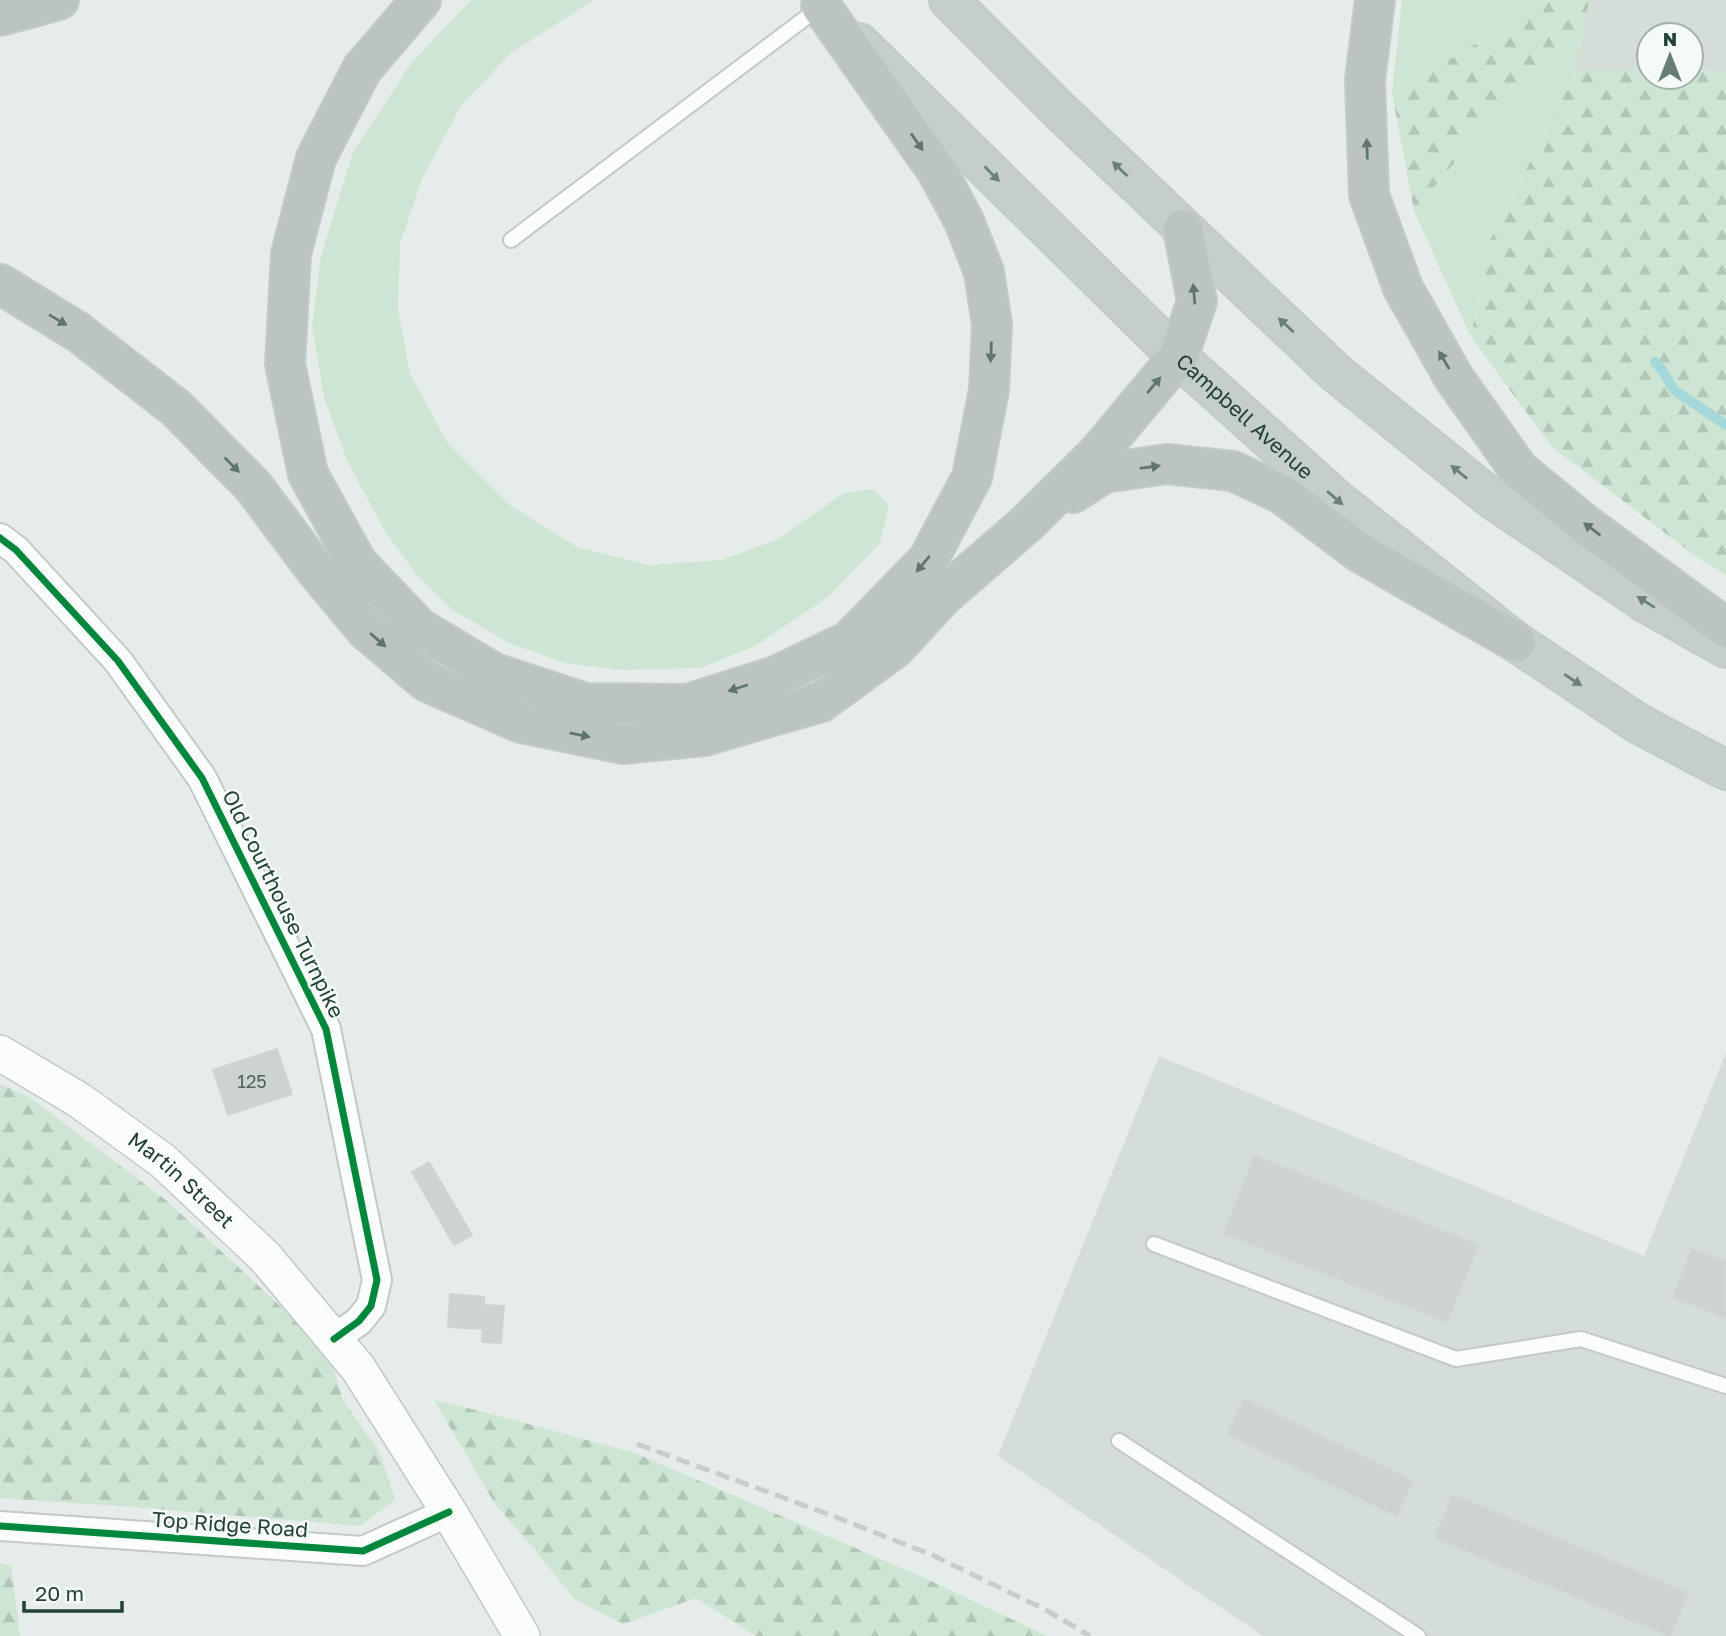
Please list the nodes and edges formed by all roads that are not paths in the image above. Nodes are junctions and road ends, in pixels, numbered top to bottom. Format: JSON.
{"nodes":[{"id":1,"x":60,"y":0,"type":"edge"},
{"id":2,"x":421,"y":0,"type":"edge"},
{"id":3,"x":949,"y":0,"type":"edge"},
{"id":4,"x":1375,"y":0,"type":"edge"},
{"id":5,"x":818,"y":3,"type":"edge"},
{"id":6,"x":0,"y":16,"type":"edge"},
{"id":7,"x":1183,"y":229,"type":"junction"},
{"id":8,"x":511,"y":240,"type":"dead end"},
{"id":9,"x":0,"y":284,"type":"edge"},
{"id":10,"x":1178,"y":357,"type":"junction"},
{"id":11,"x":1024,"y":525,"type":"junction"},
{"id":12,"x":0,"y":538,"type":"edge"},
{"id":13,"x":1726,"y":628,"type":"edge"},
{"id":14,"x":1516,"y":642,"type":"junction"},
{"id":15,"x":1726,"y":648,"type":"edge"},
{"id":16,"x":1726,"y":770,"type":"edge"},
{"id":17,"x":0,"y":1053,"type":"edge"},
{"id":18,"x":1154,"y":1244,"type":"dead end"},
{"id":19,"x":334,"y":1339,"type":"junction"},
{"id":20,"x":1726,"y":1386,"type":"edge"},
{"id":21,"x":1119,"y":1441,"type":"dead end"},
{"id":22,"x":449,"y":1512,"type":"junction"},
{"id":23,"x":0,"y":1526,"type":"edge"},
{"id":24,"x":522,"y":1636,"type":"edge"},
{"id":25,"x":1418,"y":1636,"type":"edge"}],
"edges":[{"from":1,"to":6,"type":"highway"},
{"from":5,"to":2,"type":"highway","one_way":true},
{"from":7,"to":3,"type":"highway","one_way":true},
{"from":13,"to":4,"type":"highway","one_way":true},
{"from":5,"to":8,"type":"lane"},
{"from":5,"to":10,"type":"highway","name":"Campbell Avenue","one_way":true},
{"from":10,"to":7,"type":"highway","one_way":true},
{"from":15,"to":7,"type":"highway","one_way":true},
{"from":9,"to":11,"type":"highway","one_way":true},
{"from":11,"to":10,"type":"highway","one_way":true},
{"from":10,"to":14,"type":"highway","name":"Campbell Avenue","one_way":true},
{"from":11,"to":14,"type":"highway","one_way":true},
{"from":12,"to":19,"type":"street","name":"Old Courthouse Turnpike"},
{"from":14,"to":16,"type":"highway","name":"Campbell Avenue","one_way":true},
{"from":17,"to":19,"type":"street","name":"Martin Street"},
{"from":18,"to":20,"type":"lane"},
{"from":19,"to":22,"type":"street","name":"Martin Street"},
{"from":21,"to":25,"type":"lane"},
{"from":22,"to":23,"type":"street","name":"Top Ridge Road"},
{"from":22,"to":24,"type":"street","name":"Martin Street"}]}
